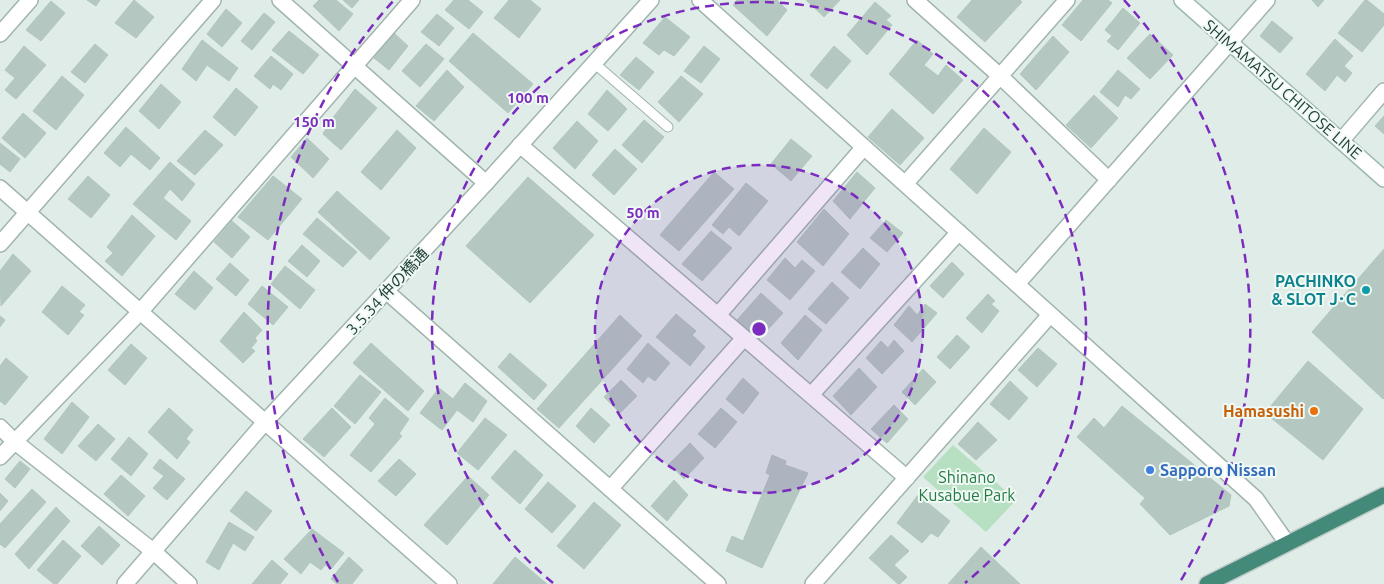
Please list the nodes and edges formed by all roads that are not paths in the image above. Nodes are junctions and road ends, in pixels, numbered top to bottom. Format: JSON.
{"nodes":[{"id":1,"x":30,"y":0,"type":"edge"},
{"id":2,"x":213,"y":0,"type":"edge"},
{"id":3,"x":280,"y":0,"type":"edge"},
{"id":4,"x":412,"y":0,"type":"edge"},
{"id":5,"x":651,"y":0,"type":"edge"},
{"id":6,"x":700,"y":0,"type":"edge"},
{"id":7,"x":915,"y":0,"type":"edge"},
{"id":8,"x":1067,"y":0,"type":"edge"},
{"id":9,"x":1182,"y":0,"type":"edge"},
{"id":10,"x":1267,"y":0,"type":"edge"},
{"id":11,"x":0,"y":34,"type":"edge"},
{"id":12,"x":1230,"y":43,"type":"junction"},
{"id":13,"x":594,"y":63,"type":"junction"},
{"id":14,"x":354,"y":66,"type":"junction"},
{"id":15,"x":1000,"y":76,"type":"junction"},
{"id":16,"x":1384,"y":92,"type":"edge"},
{"id":17,"x":668,"y":127,"type":"dead end"},
{"id":18,"x":1340,"y":140,"type":"junction"},
{"id":19,"x":520,"y":146,"type":"junction"},
{"id":20,"x":864,"y":147,"type":"junction"},
{"id":21,"x":1384,"y":179,"type":"edge"},
{"id":22,"x":1109,"y":180,"type":"junction"},
{"id":23,"x":486,"y":183,"type":"junction"},
{"id":24,"x":905,"y":184,"type":"junction"},
{"id":25,"x":0,"y":188,"type":"edge"},
{"id":26,"x":28,"y":212,"type":"junction"},
{"id":27,"x":958,"y":232,"type":"junction"},
{"id":28,"x":0,"y":244,"type":"edge"},
{"id":29,"x":1017,"y":284,"type":"junction"},
{"id":30,"x":386,"y":291,"type":"junction"},
{"id":31,"x":140,"y":312,"type":"junction"},
{"id":32,"x":718,"y":315,"type":"junction"},
{"id":33,"x":1050,"y":315,"type":"junction"},
{"id":34,"x":744,"y":338,"type":"junction"},
{"id":35,"x":811,"y":395,"type":"junction"},
{"id":36,"x":265,"y":422,"type":"junction"},
{"id":37,"x":0,"y":427,"type":"edge"},
{"id":38,"x":14,"y":441,"type":"junction"},
{"id":39,"x":0,"y":457,"type":"edge"},
{"id":40,"x":907,"y":478,"type":"junction"},
{"id":41,"x":610,"y":489,"type":"junction"},
{"id":42,"x":1384,"y":495,"type":"edge"},
{"id":43,"x":1287,"y":544,"type":"junction"},
{"id":44,"x":154,"y":551,"type":"junction"},
{"id":45,"x":125,"y":584,"type":"edge"},
{"id":46,"x":189,"y":584,"type":"edge"},
{"id":47,"x":449,"y":584,"type":"edge"},
{"id":48,"x":718,"y":584,"type":"edge"},
{"id":49,"x":813,"y":584,"type":"edge"},
{"id":50,"x":1207,"y":584,"type":"edge"}],
"edges":[{"from":1,"to":11,"type":"street"},
{"from":2,"to":26,"type":"street"},
{"from":3,"to":14,"type":"street"},
{"from":4,"to":14,"type":"street"},
{"from":5,"to":13,"type":"street","name":"3.5.34 仲の橋通"},
{"from":6,"to":20,"type":"street"},
{"from":7,"to":15,"type":"street"},
{"from":8,"to":15,"type":"street"},
{"from":9,"to":12,"type":"street","name":"SHIMAMATSU CHITOSE LINE"},
{"from":10,"to":12,"type":"street"},
{"from":12,"to":18,"type":"street","name":"SHIMAMATSU CHITOSE LINE"},
{"from":12,"to":22,"type":"street"},
{"from":13,"to":17,"type":"lane"},
{"from":13,"to":19,"type":"street","name":"3.5.34 仲の橋通"},
{"from":14,"to":23,"type":"street"},
{"from":14,"to":31,"type":"street"},
{"from":15,"to":22,"type":"street"},
{"from":15,"to":24,"type":"street"},
{"from":16,"to":18,"type":"street"},
{"from":18,"to":21,"type":"street","name":"SHIMAMATSU CHITOSE LINE"},
{"from":19,"to":23,"type":"street","name":"3.5.34 仲の橋通"},
{"from":19,"to":32,"type":"street"},
{"from":20,"to":24,"type":"street"},
{"from":20,"to":32,"type":"street"},
{"from":22,"to":29,"type":"street"},
{"from":23,"to":30,"type":"street","name":"3.5.34 仲の橋通"},
{"from":24,"to":27,"type":"street"},
{"from":25,"to":26,"type":"street"},
{"from":26,"to":28,"type":"street"},
{"from":26,"to":31,"type":"street"},
{"from":27,"to":29,"type":"street"},
{"from":27,"to":35,"type":"street"},
{"from":29,"to":33,"type":"street"},
{"from":30,"to":36,"type":"street","name":"3.5.34 仲の橋通"},
{"from":30,"to":41,"type":"street"},
{"from":31,"to":36,"type":"street"},
{"from":31,"to":38,"type":"street"},
{"from":32,"to":34,"type":"street"},
{"from":33,"to":40,"type":"street"},
{"from":33,"to":43,"type":"street"},
{"from":34,"to":35,"type":"street"},
{"from":34,"to":41,"type":"street"},
{"from":35,"to":40,"type":"street"},
{"from":36,"to":44,"type":"street","name":"3.5.34 仲の橋通"},
{"from":36,"to":47,"type":"street"},
{"from":37,"to":38,"type":"street"},
{"from":38,"to":39,"type":"street"},
{"from":38,"to":44,"type":"street"},
{"from":40,"to":49,"type":"street"},
{"from":41,"to":48,"type":"street"},
{"from":42,"to":43,"type":"highway"},
{"from":43,"to":50,"type":"highway"},
{"from":44,"to":45,"type":"street","name":"3.5.34 仲の橋通"},
{"from":44,"to":46,"type":"street"}]}
